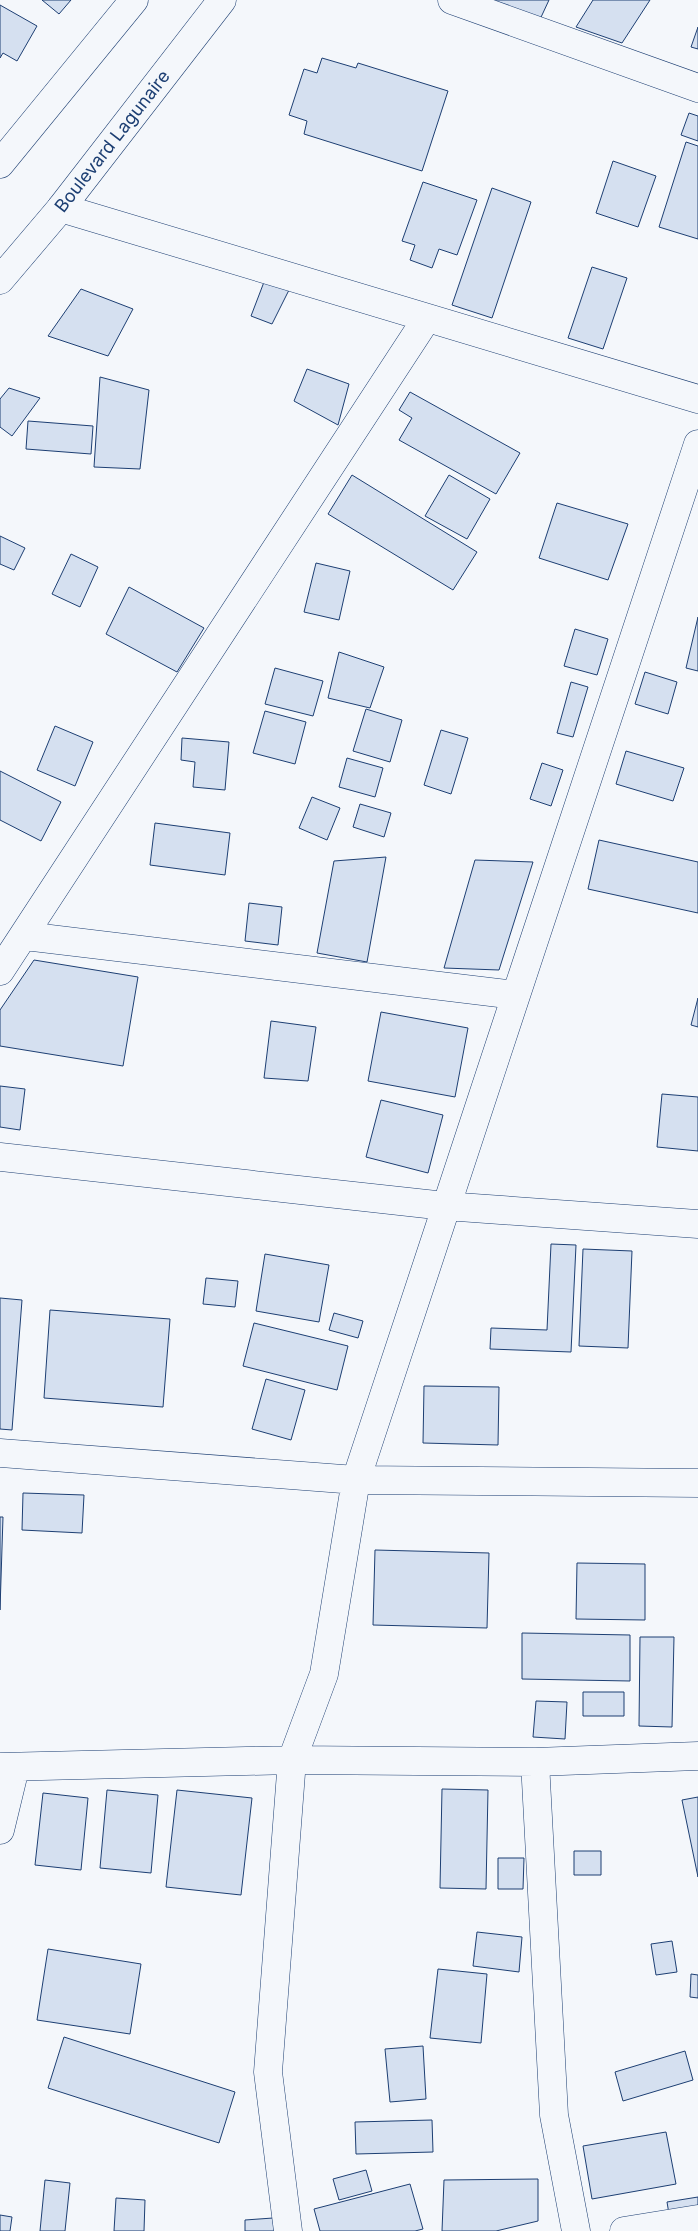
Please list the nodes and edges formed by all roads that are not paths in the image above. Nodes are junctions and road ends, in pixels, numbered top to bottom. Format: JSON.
{"nodes":[{"id":1,"x":134,"y":0,"type":"edge"},
{"id":2,"x":222,"y":0,"type":"edge"},
{"id":3,"x":452,"y":0,"type":"edge"},
{"id":4,"x":698,"y":88,"type":"edge"},
{"id":5,"x":0,"y":164,"type":"edge"},
{"id":6,"x":61,"y":208,"type":"junction"},
{"id":7,"x":0,"y":280,"type":"edge"},
{"id":8,"x":427,"y":318,"type":"junction"},
{"id":9,"x":698,"y":399,"type":"edge"},
{"id":10,"x":698,"y":444,"type":"edge"},
{"id":11,"x":25,"y":936,"type":"junction"},
{"id":12,"x":0,"y":971,"type":"edge"},
{"id":13,"x":516,"y":995,"type":"junction"},
{"id":14,"x":0,"y":1157,"type":"edge"},
{"id":15,"x":445,"y":1206,"type":"junction"},
{"id":16,"x":698,"y":1224,"type":"edge"},
{"id":17,"x":0,"y":1453,"type":"edge"},
{"id":18,"x":356,"y":1480,"type":"junction"},
{"id":19,"x":698,"y":1483,"type":"edge"},
{"id":20,"x":698,"y":1756,"type":"edge"},
{"id":21,"x":292,"y":1760,"type":"junction"},
{"id":22,"x":534,"y":1762,"type":"junction"},
{"id":23,"x":8,"y":1768,"type":"edge"},
{"id":24,"x":0,"y":1830,"type":"edge"},
{"id":25,"x":698,"y":2219,"type":"edge"},
{"id":26,"x":288,"y":2231,"type":"edge"},
{"id":27,"x":576,"y":2231,"type":"edge"},
{"id":28,"x":624,"y":2231,"type":"edge"}],
"edges":[{"from":1,"to":5,"type":"street"},
{"from":2,"to":6,"type":"street","name":"Boulevard Lagunaire"},
{"from":3,"to":4,"type":"street"},
{"from":6,"to":7,"type":"street","name":"Boulevard Lagunaire"},
{"from":6,"to":8,"type":"street"},
{"from":8,"to":9,"type":"street"},
{"from":8,"to":11,"type":"street"},
{"from":10,"to":13,"type":"street"},
{"from":11,"to":12,"type":"street"},
{"from":11,"to":13,"type":"street"},
{"from":13,"to":15,"type":"street"},
{"from":14,"to":15,"type":"street"},
{"from":15,"to":16,"type":"street"},
{"from":15,"to":18,"type":"street"},
{"from":17,"to":18,"type":"street"},
{"from":18,"to":19,"type":"street"},
{"from":18,"to":21,"type":"street"},
{"from":20,"to":22,"type":"street"},
{"from":21,"to":22,"type":"street"},
{"from":21,"to":23,"type":"street"},
{"from":21,"to":26,"type":"street"},
{"from":22,"to":27,"type":"street"},
{"from":23,"to":24,"type":"street"},
{"from":25,"to":28,"type":"street"}]}
